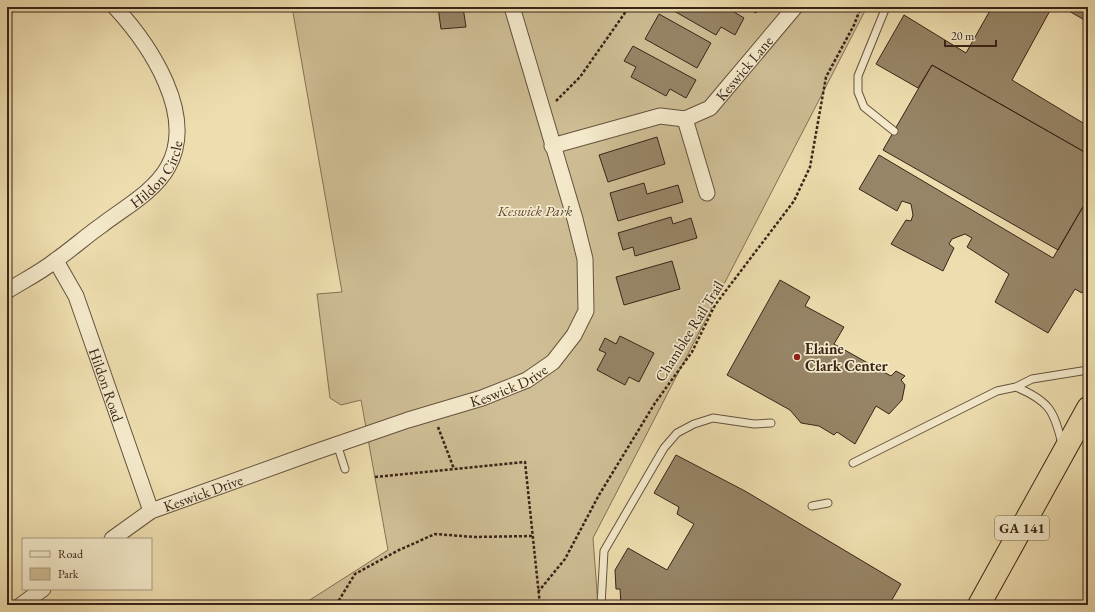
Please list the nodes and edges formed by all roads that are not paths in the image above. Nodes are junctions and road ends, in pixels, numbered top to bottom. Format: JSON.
{"nodes":[{"id":1,"x":115,"y":7,"type":"edge"},
{"id":2,"x":512,"y":7,"type":"edge"},
{"id":3,"x":795,"y":7,"type":"edge"},
{"id":4,"x":886,"y":7,"type":"edge"},
{"id":5,"x":685,"y":119,"type":"junction"},
{"id":6,"x":894,"y":131,"type":"dead end"},
{"id":7,"x":552,"y":146,"type":"junction"},
{"id":8,"x":707,"y":193,"type":"dead end"},
{"id":9,"x":56,"y":261,"type":"junction"},
{"id":10,"x":7,"y":291,"type":"edge"},
{"id":11,"x":1088,"y":370,"type":"edge"},
{"id":12,"x":1016,"y":387,"type":"junction"},
{"id":13,"x":1088,"y":408,"type":"edge"},
{"id":14,"x":771,"y":423,"type":"dead end"},
{"id":15,"x":337,"y":444,"type":"junction"},
{"id":16,"x":1064,"y":451,"type":"junction"},
{"id":17,"x":853,"y":463,"type":"dead end"},
{"id":18,"x":344,"y":469,"type":"dead end"},
{"id":19,"x":828,"y":503,"type":"dead end"},
{"id":20,"x":812,"y":506,"type":"dead end"},
{"id":21,"x":151,"y":511,"type":"junction"},
{"id":22,"x":113,"y":538,"type":"edge"},
{"id":23,"x":42,"y":590,"type":"edge"},
{"id":24,"x":21,"y":605,"type":"edge"},
{"id":25,"x":601,"y":605,"type":"edge"},
{"id":26,"x":979,"y":605,"type":"edge"}],
"edges":[{"from":1,"to":9,"type":"street","name":"Hildon Circle"},
{"from":2,"to":7,"type":"street","name":"Keswick Drive"},
{"from":3,"to":5,"type":"street","name":"Keswick Lane"},
{"from":4,"to":6,"type":"lane"},
{"from":5,"to":7,"type":"street"},
{"from":5,"to":8,"type":"street"},
{"from":7,"to":15,"type":"street","name":"Keswick Drive"},
{"from":9,"to":10,"type":"street","name":"Hildon Circle"},
{"from":9,"to":21,"type":"street","name":"Hildon Road"},
{"from":11,"to":12,"type":"lane"},
{"from":12,"to":16,"type":"lane"},
{"from":12,"to":17,"type":"lane"},
{"from":13,"to":16,"type":"highway","number":"GA 141"},
{"from":14,"to":25,"type":"lane"},
{"from":15,"to":18,"type":"lane"},
{"from":15,"to":21,"type":"street","name":"Keswick Drive"},
{"from":16,"to":26,"type":"highway","number":"GA 141"},
{"from":19,"to":20,"type":"lane"},
{"from":21,"to":22,"type":"street","name":"Keswick Drive"},
{"from":23,"to":24,"type":"street"}]}
